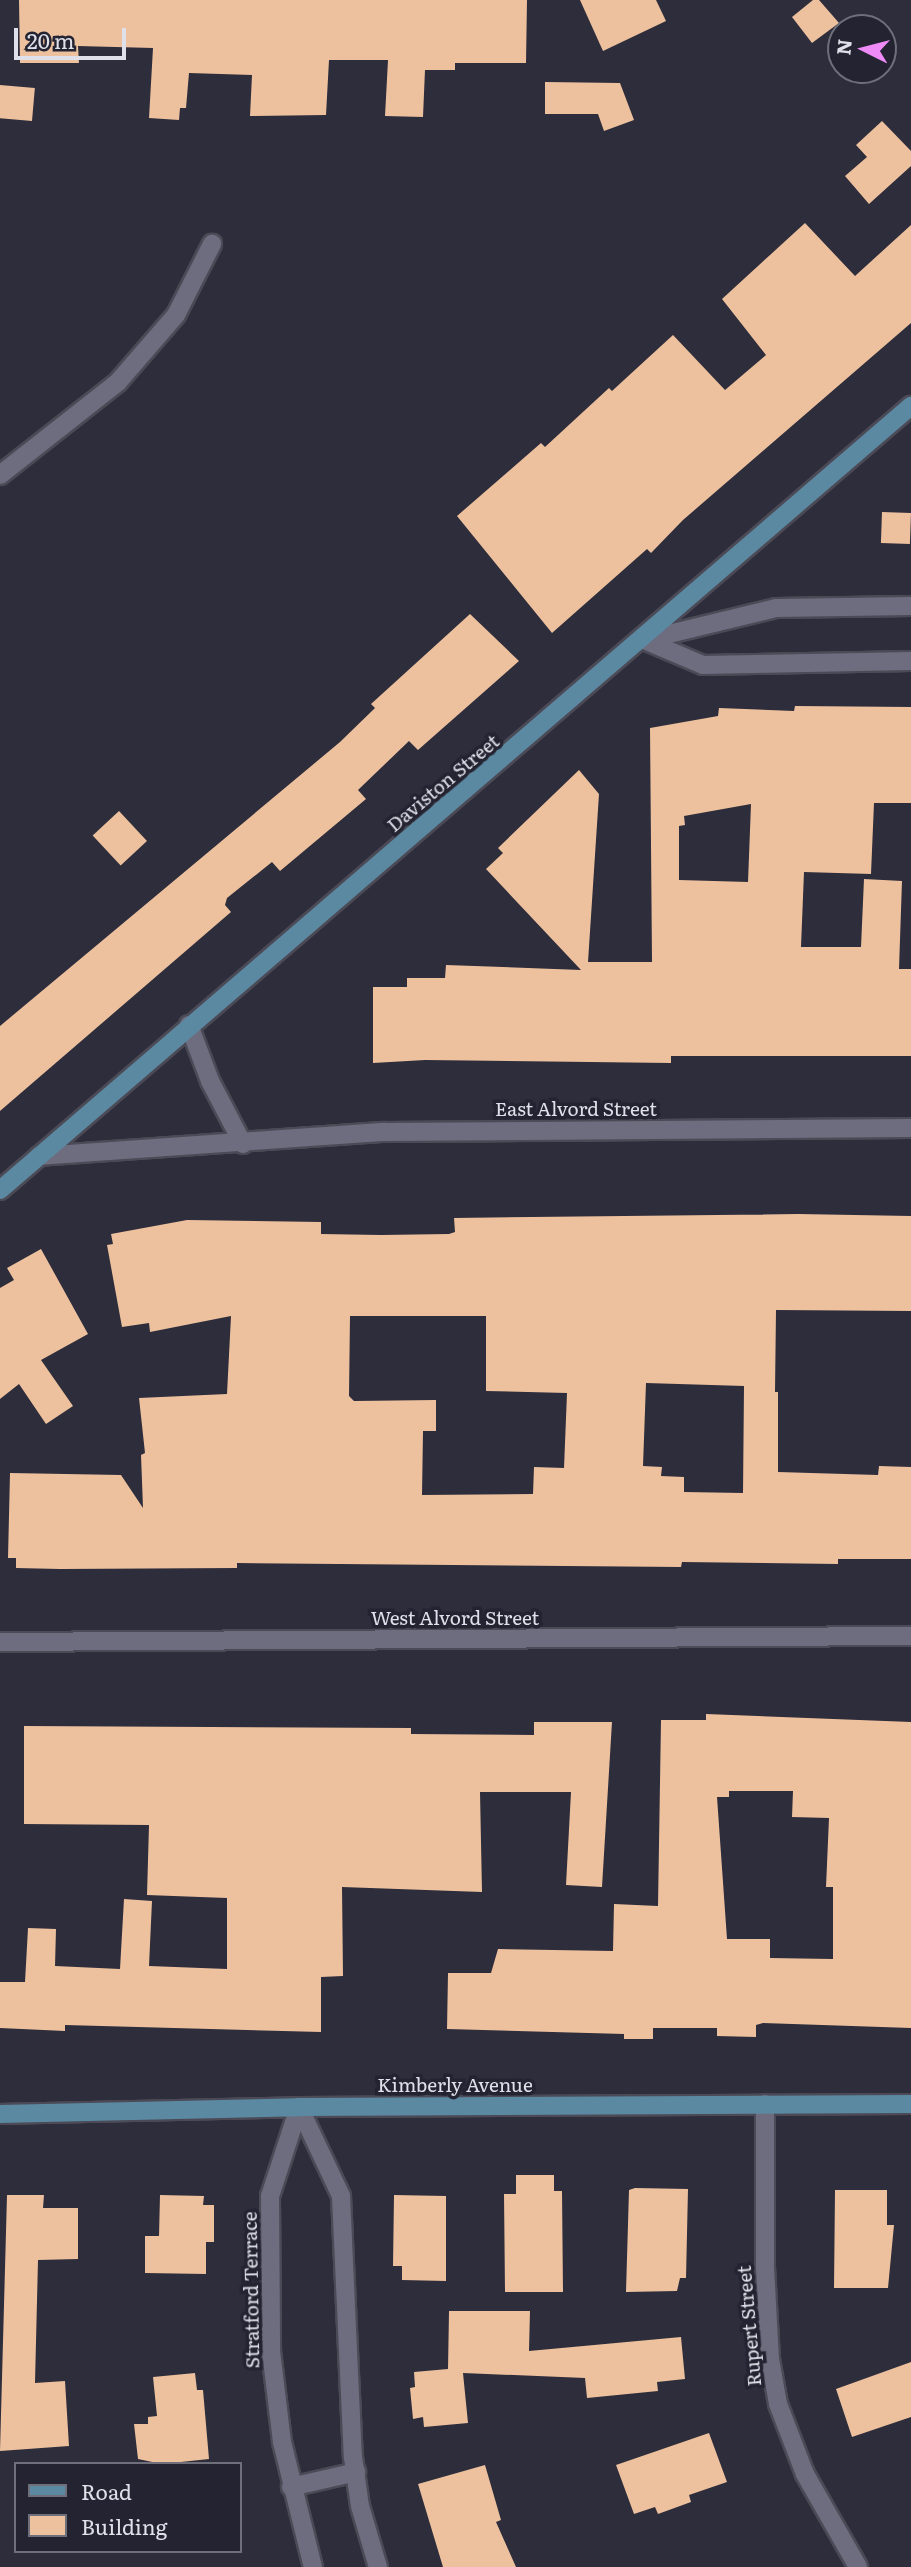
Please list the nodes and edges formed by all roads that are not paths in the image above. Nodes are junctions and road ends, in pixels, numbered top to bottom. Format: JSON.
{"nodes":[{"id":1,"x":212,"y":244,"type":"dead end"},
{"id":2,"x":911,"y":406,"type":"edge"},
{"id":3,"x":0,"y":475,"type":"edge"},
{"id":4,"x":911,"y":606,"type":"edge"},
{"id":5,"x":644,"y":640,"type":"junction"},
{"id":6,"x":911,"y":661,"type":"edge"},
{"id":7,"x":188,"y":1025,"type":"junction"},
{"id":8,"x":911,"y":1128,"type":"edge"},
{"id":9,"x":243,"y":1144,"type":"junction"},
{"id":10,"x":39,"y":1156,"type":"junction"},
{"id":11,"x":0,"y":1190,"type":"edge"},
{"id":12,"x":911,"y":1636,"type":"edge"},
{"id":13,"x":0,"y":1642,"type":"edge"},
{"id":14,"x":765,"y":2104,"type":"junction"},
{"id":15,"x":911,"y":2104,"type":"edge"},
{"id":16,"x":299,"y":2107,"type":"junction"},
{"id":17,"x":0,"y":2114,"type":"edge"},
{"id":18,"x":356,"y":2472,"type":"junction"},
{"id":19,"x":291,"y":2487,"type":"junction"},
{"id":20,"x":313,"y":2567,"type":"edge"},
{"id":21,"x":377,"y":2567,"type":"edge"},
{"id":22,"x":859,"y":2567,"type":"edge"}],
"edges":[{"from":1,"to":3,"type":"street"},
{"from":2,"to":5,"type":"main road","name":"Daviston Street"},
{"from":4,"to":5,"type":"street"},
{"from":5,"to":6,"type":"street"},
{"from":5,"to":7,"type":"main road","name":"Daviston Street"},
{"from":7,"to":9,"type":"street"},
{"from":7,"to":10,"type":"main road","name":"Daviston Street"},
{"from":8,"to":9,"type":"street","name":"East Alvord Street"},
{"from":9,"to":10,"type":"street","name":"East Alvord Street"},
{"from":10,"to":11,"type":"main road","name":"Daviston Street"},
{"from":12,"to":13,"type":"street","name":"West Alvord Street"},
{"from":14,"to":15,"type":"main road","name":"Kimberly Avenue"},
{"from":14,"to":16,"type":"main road","name":"Kimberly Avenue"},
{"from":14,"to":22,"type":"street","name":"Rupert Street"},
{"from":16,"to":17,"type":"main road","name":"Kimberly Avenue"},
{"from":16,"to":18,"type":"street"},
{"from":16,"to":19,"type":"street","name":"Stratford Terrace"},
{"from":18,"to":19,"type":"street"},
{"from":18,"to":21,"type":"street"},
{"from":19,"to":20,"type":"street","name":"Stratford Terrace"}]}
